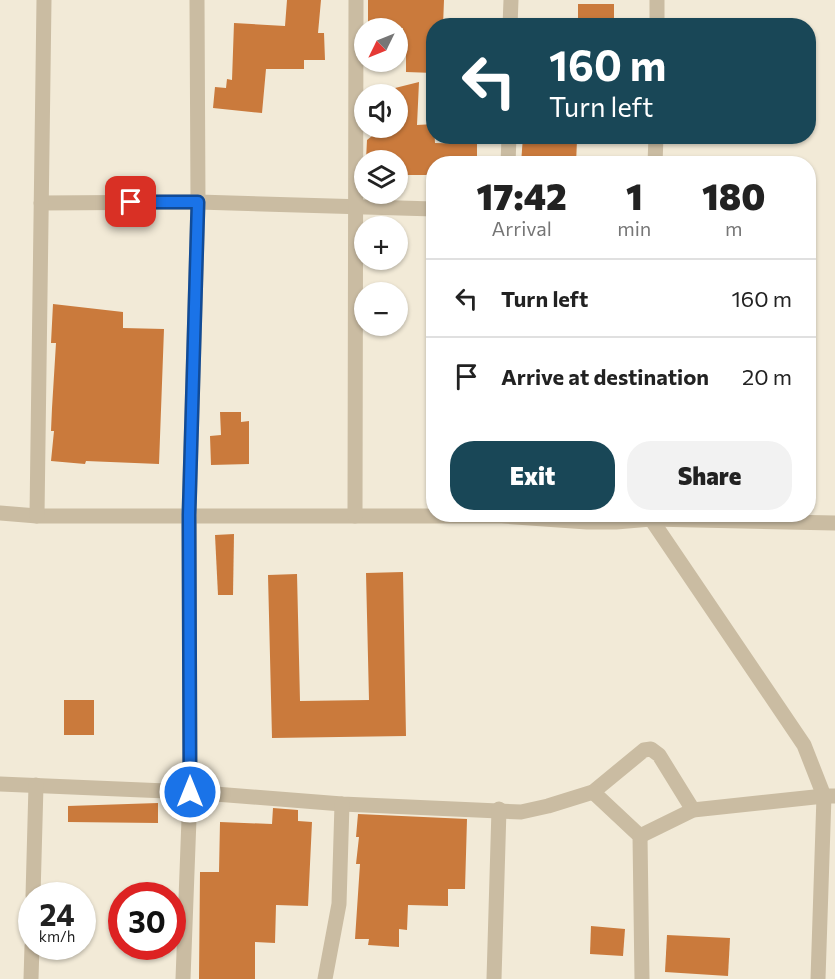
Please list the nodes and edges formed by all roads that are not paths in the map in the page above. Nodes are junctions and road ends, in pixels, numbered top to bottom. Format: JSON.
{"nodes":[{"id":1,"x":44,"y":0,"type":"edge"},
{"id":2,"x":197,"y":0,"type":"edge"},
{"id":3,"x":356,"y":0,"type":"edge"},
{"id":4,"x":511,"y":0,"type":"edge"},
{"id":5,"x":657,"y":0,"type":"edge"},
{"id":6,"x":510,"y":18,"type":"edge"},
{"id":7,"x":657,"y":18,"type":"edge"},
{"id":8,"x":198,"y":202,"type":"junction"},
{"id":9,"x":42,"y":203,"type":"junction"},
{"id":10,"x":356,"y":207,"type":"junction"},
{"id":11,"x":426,"y":209,"type":"edge"},
{"id":12,"x":0,"y":513,"type":"edge"},
{"id":13,"x":189,"y":515,"type":"junction"},
{"id":14,"x":37,"y":516,"type":"junction"},
{"id":15,"x":355,"y":516,"type":"junction"},
{"id":16,"x":426,"y":516,"type":"edge"},
{"id":17,"x":588,"y":522,"type":"edge"},
{"id":18,"x":616,"y":522,"type":"edge"},
{"id":19,"x":654,"y":522,"type":"edge"},
{"id":20,"x":804,"y":522,"type":"edge"},
{"id":21,"x":835,"y":523,"type":"edge"},
{"id":22,"x":0,"y":784,"type":"edge"},
{"id":23,"x":36,"y":785,"type":"junction"},
{"id":24,"x":190,"y":792,"type":"junction"},
{"id":25,"x":593,"y":792,"type":"junction"},
{"id":26,"x":830,"y":796,"type":"edge"},
{"id":27,"x":342,"y":804,"type":"junction"},
{"id":28,"x":499,"y":809,"type":"junction"},
{"id":29,"x":693,"y":810,"type":"junction"},
{"id":30,"x":640,"y":836,"type":"junction"},
{"id":31,"x":33,"y":882,"type":"edge"},
{"id":32,"x":32,"y":960,"type":"edge"},
{"id":33,"x":31,"y":979,"type":"edge"},
{"id":34,"x":183,"y":979,"type":"edge"},
{"id":35,"x":325,"y":979,"type":"edge"},
{"id":36,"x":494,"y":979,"type":"edge"},
{"id":37,"x":642,"y":979,"type":"edge"},
{"id":38,"x":818,"y":979,"type":"edge"}],
"edges":[{"from":1,"to":9,"type":"street"},
{"from":2,"to":8,"type":"street"},
{"from":3,"to":10,"type":"street"},
{"from":4,"to":6,"type":"street"},
{"from":5,"to":7,"type":"street"},
{"from":8,"to":9,"type":"street"},
{"from":8,"to":10,"type":"street"},
{"from":8,"to":13,"type":"street"},
{"from":9,"to":14,"type":"street"},
{"from":10,"to":11,"type":"street"},
{"from":10,"to":15,"type":"street"},
{"from":12,"to":14,"type":"street"},
{"from":13,"to":14,"type":"street"},
{"from":13,"to":15,"type":"street"},
{"from":13,"to":24,"type":"street"},
{"from":15,"to":16,"type":"street"},
{"from":17,"to":18,"type":"street"},
{"from":19,"to":26,"type":"street"},
{"from":20,"to":21,"type":"street"},
{"from":22,"to":23,"type":"street"},
{"from":23,"to":24,"type":"street"},
{"from":23,"to":31,"type":"street"},
{"from":24,"to":27,"type":"street"},
{"from":24,"to":34,"type":"street"},
{"from":25,"to":28,"type":"street"},
{"from":25,"to":29,"type":"street"},
{"from":25,"to":30,"type":"street"},
{"from":26,"to":29,"type":"street"},
{"from":26,"to":38,"type":"street"},
{"from":27,"to":28,"type":"street"},
{"from":27,"to":35,"type":"street"},
{"from":28,"to":36,"type":"street"},
{"from":29,"to":30,"type":"street"},
{"from":30,"to":37,"type":"street"},
{"from":32,"to":33,"type":"street"}]}
